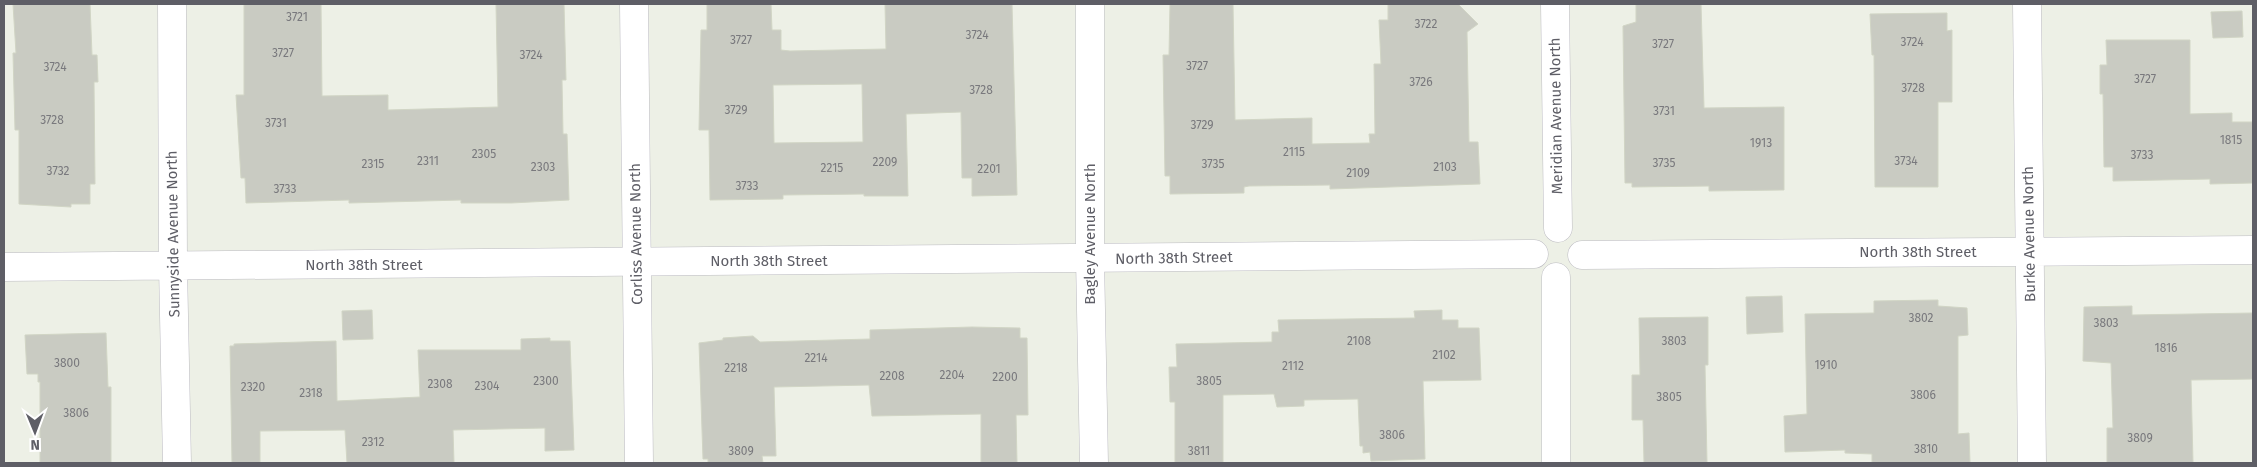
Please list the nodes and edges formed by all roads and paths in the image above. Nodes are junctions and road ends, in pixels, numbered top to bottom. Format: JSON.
{"nodes":[{"id":1,"x":172,"y":4,"type":"edge"},
{"id":2,"x":634,"y":4,"type":"edge"},
{"id":3,"x":1090,"y":4,"type":"edge"},
{"id":4,"x":1555,"y":4,"type":"edge"},
{"id":5,"x":2027,"y":4,"type":"edge"},
{"id":6,"x":1558,"y":228,"type":"junction"},
{"id":7,"x":2253,"y":250,"type":"edge"},
{"id":8,"x":2029,"y":252,"type":"junction"},
{"id":9,"x":1534,"y":254,"type":"junction"},
{"id":10,"x":1582,"y":255,"type":"junction"},
{"id":11,"x":1090,"y":259,"type":"junction"},
{"id":12,"x":636,"y":262,"type":"junction"},
{"id":13,"x":173,"y":266,"type":"junction"},
{"id":14,"x":4,"y":267,"type":"edge"},
{"id":15,"x":1556,"y":277,"type":"junction"},
{"id":16,"x":177,"y":463,"type":"edge"},
{"id":17,"x":639,"y":463,"type":"edge"},
{"id":18,"x":1094,"y":463,"type":"edge"},
{"id":19,"x":1556,"y":463,"type":"edge"},
{"id":20,"x":2032,"y":463,"type":"edge"}],
"edges":[{"from":1,"to":13,"type":"street","name":"Sunnyside Avenue North"},
{"from":2,"to":12,"type":"street","name":"Corliss Avenue North"},
{"from":3,"to":11,"type":"street","name":"Bagley Avenue North"},
{"from":4,"to":6,"type":"street","name":"Meridian Avenue North"},
{"from":5,"to":8,"type":"street","name":"Burke Avenue North"},
{"from":6,"to":9,"type":"street"},
{"from":6,"to":10,"type":"street"},
{"from":7,"to":8,"type":"street","name":"North 38th Street"},
{"from":8,"to":10,"type":"street","name":"North 38th Street"},
{"from":8,"to":20,"type":"street","name":"Burke Avenue North"},
{"from":9,"to":11,"type":"street","name":"North 38th Street"},
{"from":9,"to":15,"type":"street"},
{"from":10,"to":15,"type":"street"},
{"from":11,"to":12,"type":"street","name":"North 38th Street"},
{"from":11,"to":18,"type":"street","name":"Bagley Avenue North"},
{"from":12,"to":13,"type":"street","name":"North 38th Street"},
{"from":12,"to":17,"type":"street","name":"Corliss Avenue North"},
{"from":13,"to":14,"type":"street","name":"North 38th Street"},
{"from":13,"to":16,"type":"street","name":"Sunnyside Avenue North"},
{"from":15,"to":19,"type":"street"}]}
